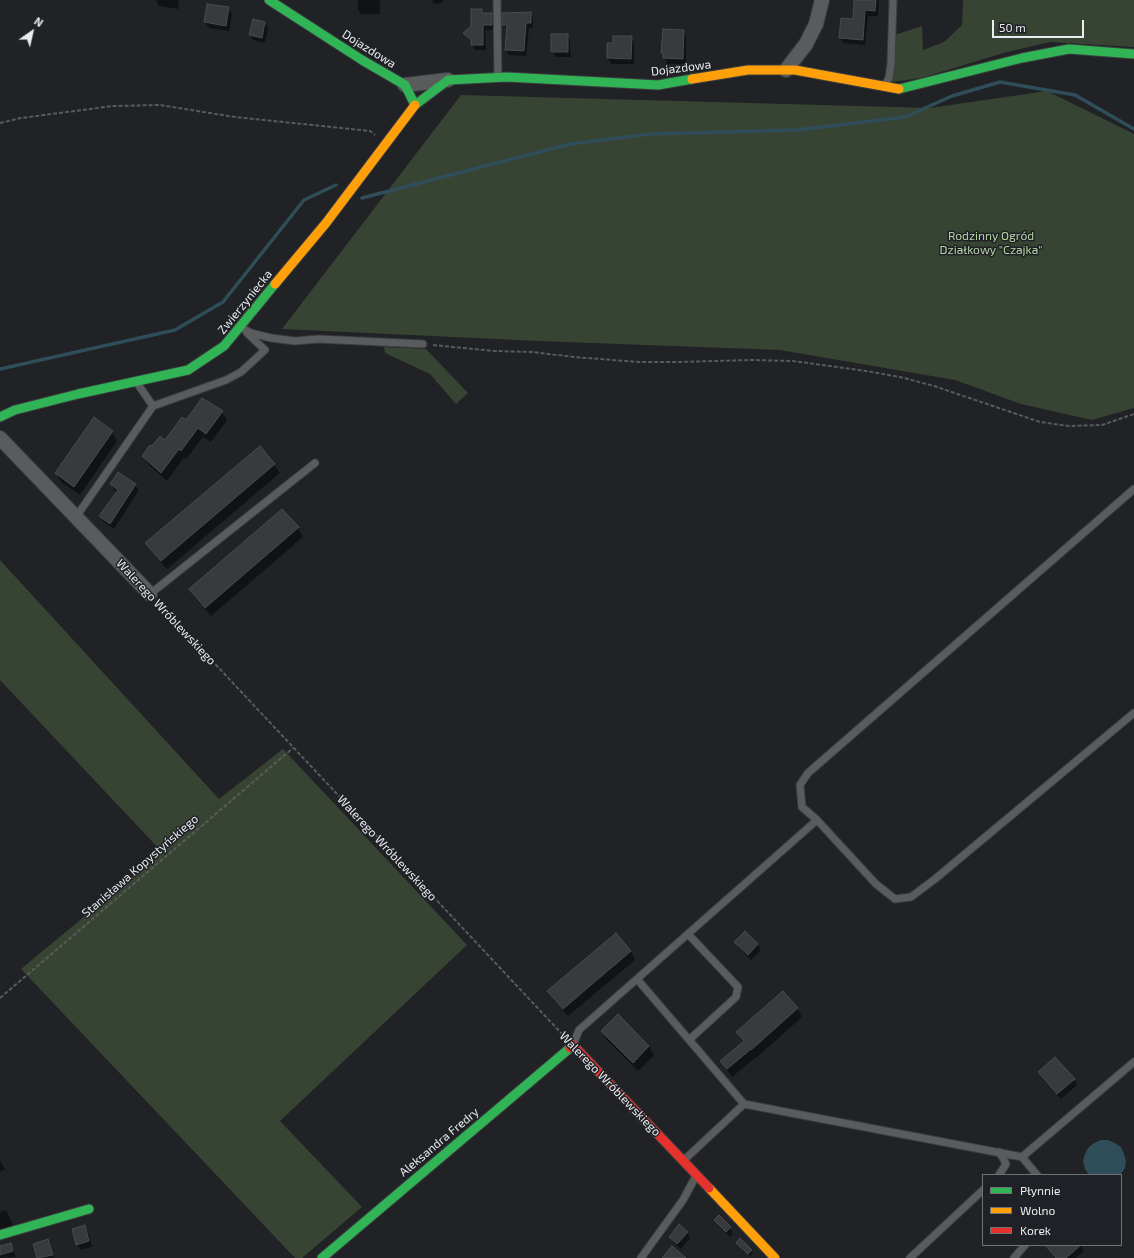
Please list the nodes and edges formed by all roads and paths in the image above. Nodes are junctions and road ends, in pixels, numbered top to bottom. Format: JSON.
{"nodes":[{"id":1,"x":269,"y":0,"type":"edge"},
{"id":2,"x":822,"y":0,"type":"edge"},
{"id":3,"x":893,"y":0,"type":"edge"},
{"id":4,"x":497,"y":1,"type":"edge"},
{"id":5,"x":1134,"y":54,"type":"edge"},
{"id":6,"x":786,"y":70,"type":"junction"},
{"id":7,"x":498,"y":78,"type":"junction"},
{"id":8,"x":448,"y":80,"type":"junction"},
{"id":9,"x":405,"y":85,"type":"junction"},
{"id":10,"x":884,"y":87,"type":"junction"},
{"id":11,"x":415,"y":105,"type":"junction"},
{"id":12,"x":0,"y":123,"type":"edge"},
{"id":13,"x":387,"y":142,"type":"junction"},
{"id":14,"x":240,"y":326,"type":"junction"},
{"id":15,"x":423,"y":344,"type":"joint"},
{"id":16,"x":136,"y":381,"type":"junction"},
{"id":17,"x":153,"y":406,"type":"junction"},
{"id":18,"x":1134,"y":414,"type":"edge"},
{"id":19,"x":0,"y":417,"type":"edge"},
{"id":20,"x":0,"y":438,"type":"edge"},
{"id":21,"x":315,"y":463,"type":"dead end"},
{"id":22,"x":1134,"y":489,"type":"edge"},
{"id":23,"x":76,"y":517,"type":"junction"},
{"id":24,"x":150,"y":594,"type":"junction"},
{"id":25,"x":1134,"y":713,"type":"edge"},
{"id":26,"x":293,"y":748,"type":"junction"},
{"id":27,"x":817,"y":820,"type":"junction"},
{"id":28,"x":688,"y":934,"type":"junction"},
{"id":29,"x":637,"y":979,"type":"junction"},
{"id":30,"x":0,"y":998,"type":"edge"},
{"id":31,"x":689,"y":1040,"type":"junction"},
{"id":32,"x":573,"y":1045,"type":"junction"},
{"id":33,"x":1134,"y":1062,"type":"edge"},
{"id":34,"x":744,"y":1104,"type":"junction"},
{"id":35,"x":999,"y":1152,"type":"junction"},
{"id":36,"x":1022,"y":1157,"type":"junction"},
{"id":37,"x":683,"y":1161,"type":"junction"},
{"id":38,"x":1000,"y":1174,"type":"edge"},
{"id":39,"x":1036,"y":1174,"type":"edge"},
{"id":40,"x":696,"y":1176,"type":"junction"},
{"id":41,"x":982,"y":1191,"type":"edge"},
{"id":42,"x":89,"y":1209,"type":"dead end"},
{"id":43,"x":0,"y":1235,"type":"edge"},
{"id":44,"x":1024,"y":1246,"type":"edge"},
{"id":45,"x":322,"y":1258,"type":"edge"},
{"id":46,"x":641,"y":1258,"type":"edge"},
{"id":47,"x":775,"y":1258,"type":"edge"},
{"id":48,"x":910,"y":1258,"type":"edge"},
{"id":49,"x":1014,"y":1258,"type":"edge"}],
"edges":[{"from":1,"to":9,"type":"street","name":"Dojazdowa"},
{"from":2,"to":6,"type":"street"},
{"from":3,"to":10,"type":"lane"},
{"from":4,"to":7,"type":"lane"},
{"from":5,"to":10,"type":"street","name":"Dojazdowa"},
{"from":6,"to":7,"type":"street","name":"Dojazdowa"},
{"from":6,"to":10,"type":"street","name":"Dojazdowa"},
{"from":7,"to":8,"type":"street","name":"Dojazdowa"},
{"from":8,"to":9,"type":"street"},
{"from":8,"to":11,"type":"street"},
{"from":9,"to":11,"type":"street"},
{"from":11,"to":13,"type":"street","name":"Zwierzyniecka"},
{"from":12,"to":13,"type":"path"},
{"from":13,"to":14,"type":"street","name":"Zwierzyniecka"},
{"from":14,"to":15,"type":"lane"},
{"from":14,"to":16,"type":"street","name":"Zwierzyniecka"},
{"from":14,"to":17,"type":"lane"},
{"from":15,"to":18,"type":"path"},
{"from":16,"to":17,"type":"lane"},
{"from":16,"to":19,"type":"street","name":"Zwierzyniecka"},
{"from":17,"to":23,"type":"lane"},
{"from":20,"to":23,"type":"street","name":"Walerego Wróblewskiego"},
{"from":21,"to":24,"type":"lane"},
{"from":22,"to":27,"type":"lane"},
{"from":23,"to":24,"type":"street","name":"Walerego Wróblewskiego"},
{"from":24,"to":26,"type":"path","name":"Walerego Wróblewskiego"},
{"from":25,"to":27,"type":"lane"},
{"from":26,"to":30,"type":"path","name":"Stanisława Kopystyńskiego"},
{"from":26,"to":32,"type":"path","name":"Walerego Wróblewskiego"},
{"from":27,"to":28,"type":"lane"},
{"from":28,"to":29,"type":"lane"},
{"from":28,"to":31,"type":"lane"},
{"from":29,"to":31,"type":"lane"},
{"from":29,"to":32,"type":"lane"},
{"from":31,"to":34,"type":"lane"},
{"from":32,"to":37,"type":"street","name":"Walerego Wróblewskiego"},
{"from":32,"to":45,"type":"street","name":"Aleksandra Fredry"},
{"from":33,"to":36,"type":"lane"},
{"from":34,"to":35,"type":"lane"},
{"from":34,"to":37,"type":"lane"},
{"from":35,"to":36,"type":"lane"},
{"from":35,"to":38,"type":"lane"},
{"from":36,"to":39,"type":"lane"},
{"from":37,"to":40,"type":"street","name":"Walerego Wróblewskiego"},
{"from":40,"to":46,"type":"lane"},
{"from":40,"to":47,"type":"street","name":"Walerego Wróblewskiego"},
{"from":41,"to":48,"type":"lane"},
{"from":42,"to":43,"type":"street"},
{"from":44,"to":49,"type":"lane"}]}
